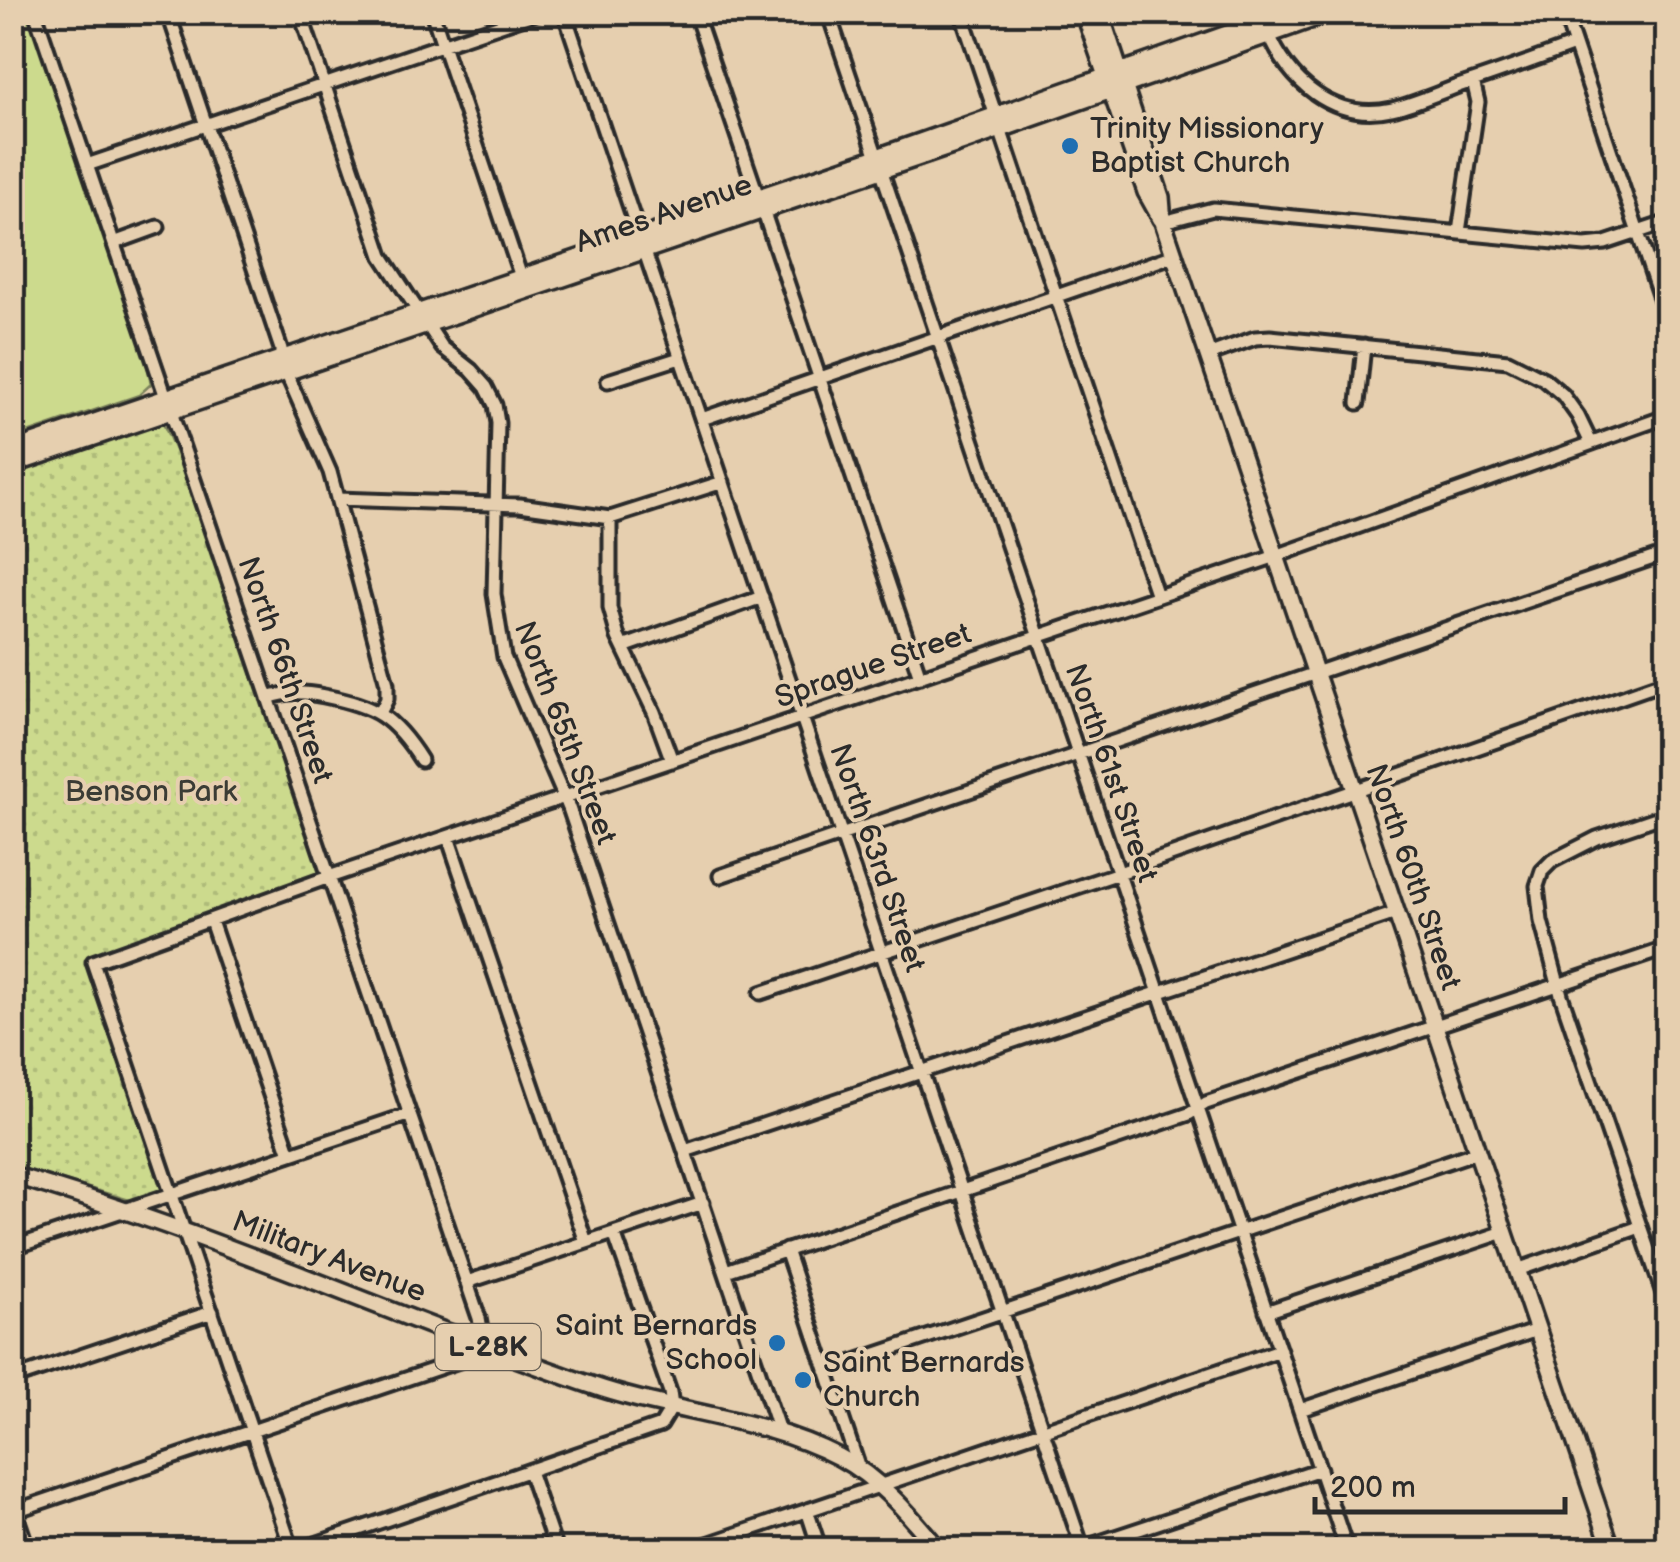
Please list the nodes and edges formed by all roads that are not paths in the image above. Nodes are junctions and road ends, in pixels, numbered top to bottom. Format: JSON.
{"nodes":[{"id":1,"x":36,"y":12,"type":"edge"},
{"id":2,"x":168,"y":12,"type":"edge"},
{"id":3,"x":300,"y":12,"type":"edge"},
{"id":4,"x":432,"y":12,"type":"edge"},
{"id":5,"x":540,"y":12,"type":"edge"},
{"id":6,"x":564,"y":12,"type":"edge"},
{"id":7,"x":695,"y":12,"type":"edge"},
{"id":8,"x":828,"y":12,"type":"edge"},
{"id":9,"x":960,"y":12,"type":"edge"},
{"id":10,"x":1084,"y":12,"type":"edge"},
{"id":11,"x":1100,"y":12,"type":"edge"},
{"id":12,"x":1290,"y":12,"type":"edge"},
{"id":13,"x":1332,"y":12,"type":"edge"},
{"id":14,"x":1564,"y":12,"type":"edge"},
{"id":15,"x":1267,"y":28,"type":"junction"},
{"id":16,"x":443,"y":45,"type":"junction"},
{"id":17,"x":1574,"y":45,"type":"junction"},
{"id":18,"x":1472,"y":81,"type":"junction"},
{"id":19,"x":1115,"y":82,"type":"junction"},
{"id":20,"x":325,"y":86,"type":"junction"},
{"id":21,"x":998,"y":122,"type":"junction"},
{"id":22,"x":206,"y":126,"type":"junction"},
{"id":23,"x":879,"y":163,"type":"junction"},
{"id":24,"x":87,"y":165,"type":"junction"},
{"id":25,"x":760,"y":203,"type":"junction"},
{"id":26,"x":1164,"y":222,"type":"junction"},
{"id":27,"x":1668,"y":222,"type":"edge"},
{"id":28,"x":158,"y":227,"type":"dead end"},
{"id":29,"x":1459,"y":232,"type":"junction"},
{"id":30,"x":1637,"y":232,"type":"junction"},
{"id":31,"x":114,"y":243,"type":"junction"},
{"id":32,"x":642,"y":243,"type":"junction"},
{"id":33,"x":1175,"y":255,"type":"junction"},
{"id":34,"x":521,"y":276,"type":"junction"},
{"id":35,"x":1057,"y":298,"type":"junction"},
{"id":36,"x":422,"y":318,"type":"junction"},
{"id":37,"x":1668,"y":322,"type":"edge"},
{"id":38,"x":938,"y":339,"type":"junction"},
{"id":39,"x":1364,"y":346,"type":"junction"},
{"id":40,"x":1208,"y":355,"type":"junction"},
{"id":41,"x":680,"y":358,"type":"junction"},
{"id":42,"x":284,"y":365,"type":"junction"},
{"id":43,"x":820,"y":379,"type":"junction"},
{"id":44,"x":608,"y":381,"type":"dead end"},
{"id":45,"x":1358,"y":403,"type":"dead end"},
{"id":46,"x":168,"y":405,"type":"junction"},
{"id":47,"x":1668,"y":416,"type":"edge"},
{"id":48,"x":702,"y":419,"type":"junction"},
{"id":49,"x":1591,"y":444,"type":"junction"},
{"id":50,"x":12,"y":450,"type":"edge"},
{"id":51,"x":12,"y":464,"type":"edge"},
{"id":52,"x":723,"y":482,"type":"junction"},
{"id":53,"x":337,"y":499,"type":"junction"},
{"id":54,"x":496,"y":503,"type":"junction"},
{"id":55,"x":610,"y":518,"type":"junction"},
{"id":56,"x":1668,"y":553,"type":"edge"},
{"id":57,"x":1276,"y":556,"type":"junction"},
{"id":58,"x":1157,"y":596,"type":"junction"},
{"id":59,"x":762,"y":597,"type":"junction"},
{"id":60,"x":1039,"y":636,"type":"junction"},
{"id":61,"x":623,"y":647,"type":"junction"},
{"id":62,"x":1316,"y":674,"type":"junction"},
{"id":63,"x":920,"y":677,"type":"junction"},
{"id":64,"x":1668,"y":682,"type":"edge"},
{"id":65,"x":268,"y":698,"type":"junction"},
{"id":66,"x":380,"y":713,"type":"junction"},
{"id":67,"x":802,"y":717,"type":"junction"},
{"id":68,"x":1079,"y":754,"type":"junction"},
{"id":69,"x":421,"y":760,"type":"dead end"},
{"id":70,"x":672,"y":762,"type":"junction"},
{"id":71,"x":1356,"y":792,"type":"junction"},
{"id":72,"x":565,"y":798,"type":"junction"},
{"id":73,"x":1668,"y":814,"type":"edge"},
{"id":74,"x":842,"y":835,"type":"junction"},
{"id":75,"x":448,"y":837,"type":"junction"},
{"id":76,"x":1118,"y":873,"type":"junction"},
{"id":77,"x":720,"y":876,"type":"dead end"},
{"id":78,"x":329,"y":877,"type":"junction"},
{"id":79,"x":1396,"y":913,"type":"junction"},
{"id":80,"x":211,"y":921,"type":"junction"},
{"id":81,"x":1668,"y":948,"type":"edge"},
{"id":82,"x":882,"y":953,"type":"junction"},
{"id":83,"x":1559,"y":986,"type":"junction"},
{"id":84,"x":1159,"y":992,"type":"junction"},
{"id":85,"x":761,"y":993,"type":"dead end"},
{"id":86,"x":1435,"y":1028,"type":"junction"},
{"id":87,"x":923,"y":1072,"type":"junction"},
{"id":88,"x":1198,"y":1108,"type":"junction"},
{"id":89,"x":410,"y":1114,"type":"junction"},
{"id":90,"x":685,"y":1151,"type":"junction"},
{"id":91,"x":1477,"y":1152,"type":"junction"},
{"id":92,"x":290,"y":1154,"type":"junction"},
{"id":93,"x":12,"y":1176,"type":"edge"},
{"id":94,"x":962,"y":1191,"type":"junction"},
{"id":95,"x":172,"y":1194,"type":"junction"},
{"id":96,"x":703,"y":1203,"type":"junction"},
{"id":97,"x":124,"y":1209,"type":"junction"},
{"id":98,"x":1640,"y":1227,"type":"junction"},
{"id":99,"x":186,"y":1232,"type":"junction"},
{"id":100,"x":614,"y":1232,"type":"junction"},
{"id":101,"x":1240,"y":1232,"type":"junction"},
{"id":102,"x":1504,"y":1232,"type":"junction"},
{"id":103,"x":586,"y":1242,"type":"junction"},
{"id":104,"x":12,"y":1248,"type":"edge"},
{"id":105,"x":786,"y":1250,"type":"junction"},
{"id":106,"x":1517,"y":1270,"type":"junction"},
{"id":107,"x":726,"y":1271,"type":"junction"},
{"id":108,"x":467,"y":1282,"type":"junction"},
{"id":109,"x":1668,"y":1308,"type":"edge"},
{"id":110,"x":212,"y":1312,"type":"junction"},
{"id":111,"x":1002,"y":1312,"type":"junction"},
{"id":112,"x":1266,"y":1312,"type":"junction"},
{"id":113,"x":1537,"y":1330,"type":"junction"},
{"id":114,"x":484,"y":1346,"type":"junction"},
{"id":115,"x":1280,"y":1350,"type":"junction"},
{"id":116,"x":826,"y":1370,"type":"junction"},
{"id":117,"x":12,"y":1380,"type":"edge"},
{"id":118,"x":672,"y":1407,"type":"junction"},
{"id":119,"x":1300,"y":1410,"type":"junction"},
{"id":120,"x":1042,"y":1430,"type":"junction"},
{"id":121,"x":252,"y":1431,"type":"junction"},
{"id":122,"x":780,"y":1434,"type":"junction"},
{"id":123,"x":1320,"y":1469,"type":"junction"},
{"id":124,"x":860,"y":1471,"type":"junction"},
{"id":125,"x":529,"y":1472,"type":"junction"},
{"id":126,"x":878,"y":1485,"type":"junction"},
{"id":127,"x":13,"y":1509,"type":"edge"},
{"id":128,"x":807,"y":1510,"type":"junction"},
{"id":129,"x":1082,"y":1549,"type":"edge"},
{"id":130,"x":28,"y":1550,"type":"edge"},
{"id":131,"x":295,"y":1550,"type":"edge"},
{"id":132,"x":556,"y":1550,"type":"edge"},
{"id":133,"x":690,"y":1550,"type":"edge"},
{"id":134,"x":820,"y":1550,"type":"edge"},
{"id":135,"x":938,"y":1550,"type":"edge"},
{"id":136,"x":1347,"y":1550,"type":"edge"},
{"id":137,"x":1612,"y":1550,"type":"edge"}],
"edges":[{"from":1,"to":24,"type":"street","name":"North 66th Street"},
{"from":2,"to":22,"type":"street"},
{"from":3,"to":20,"type":"street","name":"North 65th Street"},
{"from":4,"to":16,"type":"street"},
{"from":5,"to":16,"type":"street"},
{"from":6,"to":32,"type":"street","name":"North 63rd Street"},
{"from":7,"to":25,"type":"street"},
{"from":8,"to":23,"type":"street","name":"North 61st Street"},
{"from":9,"to":21,"type":"street"},
{"from":10,"to":19,"type":"main road","name":"North 60th Street"},
{"from":11,"to":19,"type":"main road","name":"North 60th Street"},
{"from":12,"to":15,"type":"main road","name":"Ames Avenue"},
{"from":13,"to":15,"type":"main road","name":"Ames Avenue"},
{"from":14,"to":17,"type":"street"},
{"from":15,"to":18,"type":"street"},
{"from":15,"to":19,"type":"main road","name":"Ames Avenue"},
{"from":16,"to":20,"type":"street"},
{"from":16,"to":34,"type":"street"},
{"from":17,"to":18,"type":"street"},
{"from":17,"to":30,"type":"street"},
{"from":18,"to":29,"type":"street"},
{"from":19,"to":21,"type":"main road","name":"Ames Avenue"},
{"from":19,"to":26,"type":"main road","name":"North 60th Street"},
{"from":20,"to":22,"type":"street"},
{"from":20,"to":36,"type":"street","name":"North 65th Street"},
{"from":21,"to":23,"type":"main road","name":"Ames Avenue"},
{"from":21,"to":35,"type":"street"},
{"from":22,"to":24,"type":"street"},
{"from":22,"to":42,"type":"street"},
{"from":23,"to":25,"type":"main road","name":"Ames Avenue"},
{"from":23,"to":38,"type":"street","name":"North 61st Street"},
{"from":24,"to":31,"type":"street","name":"North 66th Street"},
{"from":25,"to":32,"type":"main road","name":"Ames Avenue"},
{"from":25,"to":43,"type":"street"},
{"from":26,"to":29,"type":"street"},
{"from":26,"to":33,"type":"main road","name":"North 60th Street"},
{"from":27,"to":30,"type":"street"},
{"from":28,"to":31,"type":"street"},
{"from":29,"to":30,"type":"street"},
{"from":30,"to":37,"type":"street"},
{"from":31,"to":46,"type":"street","name":"North 66th Street"},
{"from":32,"to":34,"type":"main road","name":"Ames Avenue"},
{"from":32,"to":36,"type":"main road","name":"Ames Avenue"},
{"from":32,"to":41,"type":"street","name":"North 63rd Street"},
{"from":33,"to":35,"type":"street"},
{"from":33,"to":40,"type":"main road","name":"North 60th Street"},
{"from":34,"to":36,"type":"main road","name":"Ames Avenue"},
{"from":35,"to":38,"type":"street"},
{"from":35,"to":58,"type":"street"},
{"from":36,"to":42,"type":"main road","name":"Ames Avenue"},
{"from":36,"to":54,"type":"street","name":"North 65th Street"},
{"from":38,"to":43,"type":"street"},
{"from":38,"to":60,"type":"street","name":"North 61st Street"},
{"from":39,"to":40,"type":"street"},
{"from":39,"to":45,"type":"street"},
{"from":39,"to":49,"type":"street"},
{"from":40,"to":57,"type":"main road","name":"North 60th Street"},
{"from":41,"to":44,"type":"street"},
{"from":41,"to":48,"type":"street","name":"North 63rd Street"},
{"from":42,"to":46,"type":"main road","name":"Ames Avenue"},
{"from":42,"to":53,"type":"street"},
{"from":43,"to":48,"type":"street"},
{"from":43,"to":63,"type":"street"},
{"from":46,"to":50,"type":"main road","name":"Ames Avenue"},
{"from":46,"to":51,"type":"main road","name":"Ames Avenue"},
{"from":46,"to":65,"type":"street","name":"North 66th Street"},
{"from":47,"to":49,"type":"street","name":"Sprague Street"},
{"from":48,"to":52,"type":"street","name":"North 63rd Street"},
{"from":49,"to":57,"type":"street","name":"Sprague Street"},
{"from":52,"to":55,"type":"street"},
{"from":52,"to":59,"type":"street","name":"North 63rd Street"},
{"from":53,"to":54,"type":"street"},
{"from":53,"to":66,"type":"street"},
{"from":54,"to":55,"type":"street"},
{"from":54,"to":72,"type":"street","name":"North 65th Street"},
{"from":55,"to":61,"type":"street"},
{"from":56,"to":62,"type":"street"},
{"from":57,"to":58,"type":"street","name":"Sprague Street"},
{"from":57,"to":62,"type":"main road","name":"North 60th Street"},
{"from":58,"to":60,"type":"street","name":"Sprague Street"},
{"from":59,"to":61,"type":"street"},
{"from":59,"to":67,"type":"street","name":"North 63rd Street"},
{"from":60,"to":63,"type":"street","name":"Sprague Street"},
{"from":60,"to":68,"type":"street","name":"North 61st Street"},
{"from":61,"to":70,"type":"street"},
{"from":62,"to":68,"type":"street"},
{"from":62,"to":71,"type":"main road","name":"North 60th Street"},
{"from":63,"to":67,"type":"street","name":"Sprague Street"},
{"from":64,"to":71,"type":"street"},
{"from":65,"to":66,"type":"street"},
{"from":65,"to":78,"type":"street","name":"North 66th Street"},
{"from":66,"to":69,"type":"street"},
{"from":67,"to":70,"type":"street","name":"Sprague Street"},
{"from":67,"to":74,"type":"street","name":"North 63rd Street"},
{"from":68,"to":74,"type":"street"},
{"from":68,"to":76,"type":"street","name":"North 61st Street"},
{"from":70,"to":72,"type":"street","name":"Sprague Street"},
{"from":71,"to":76,"type":"street"},
{"from":71,"to":79,"type":"main road","name":"North 60th Street"},
{"from":72,"to":75,"type":"street","name":"Sprague Street"},
{"from":72,"to":90,"type":"street","name":"North 65th Street"},
{"from":73,"to":83,"type":"street"},
{"from":74,"to":77,"type":"street"},
{"from":74,"to":82,"type":"street","name":"North 63rd Street"},
{"from":75,"to":78,"type":"street","name":"Sprague Street"},
{"from":75,"to":103,"type":"street"},
{"from":76,"to":82,"type":"street"},
{"from":76,"to":84,"type":"street","name":"North 61st Street"},
{"from":78,"to":80,"type":"street","name":"Sprague Street"},
{"from":78,"to":89,"type":"street","name":"North 66th Street"},
{"from":79,"to":84,"type":"street"},
{"from":79,"to":86,"type":"main road","name":"North 60th Street"},
{"from":80,"to":92,"type":"street"},
{"from":80,"to":95,"type":"street","name":"Sprague Street"},
{"from":81,"to":83,"type":"street"},
{"from":82,"to":85,"type":"street"},
{"from":82,"to":87,"type":"street","name":"North 63rd Street"},
{"from":83,"to":86,"type":"street"},
{"from":83,"to":98,"type":"street"},
{"from":84,"to":87,"type":"street"},
{"from":84,"to":88,"type":"street","name":"North 61st Street"},
{"from":86,"to":88,"type":"street"},
{"from":86,"to":91,"type":"main road","name":"North 60th Street"},
{"from":87,"to":90,"type":"street"},
{"from":87,"to":94,"type":"street","name":"North 63rd Street"},
{"from":88,"to":94,"type":"street"},
{"from":88,"to":101,"type":"street","name":"North 61st Street"},
{"from":89,"to":92,"type":"street"},
{"from":89,"to":108,"type":"street","name":"North 66th Street"},
{"from":90,"to":96,"type":"street","name":"North 65th Street"},
{"from":91,"to":101,"type":"street"},
{"from":91,"to":102,"type":"main road","name":"North 60th Street"},
{"from":92,"to":95,"type":"street"},
{"from":93,"to":97,"type":"main road","name":"Military Avenue","number":"L-28K"},
{"from":94,"to":105,"type":"street"},
{"from":94,"to":111,"type":"street","name":"North 63rd Street"},
{"from":95,"to":97,"type":"street"},
{"from":95,"to":99,"type":"street"},
{"from":96,"to":100,"type":"street"},
{"from":96,"to":107,"type":"street","name":"North 65th Street"},
{"from":97,"to":99,"type":"main road","name":"Military Avenue","number":"L-28K"},
{"from":97,"to":104,"type":"street"},
{"from":98,"to":106,"type":"street"},
{"from":98,"to":109,"type":"street"},
{"from":99,"to":110,"type":"street"},
{"from":99,"to":114,"type":"main road","name":"Military Avenue","number":"L-28K"},
{"from":100,"to":103,"type":"street"},
{"from":100,"to":118,"type":"street"},
{"from":101,"to":111,"type":"street"},
{"from":101,"to":112,"type":"street","name":"North 61st Street"},
{"from":102,"to":106,"type":"main road","name":"North 60th Street"},
{"from":102,"to":112,"type":"street"},
{"from":103,"to":108,"type":"street"},
{"from":105,"to":107,"type":"street"},
{"from":105,"to":116,"type":"street"},
{"from":106,"to":113,"type":"main road","name":"North 60th Street"},
{"from":107,"to":122,"type":"street","name":"North 65th Street"},
{"from":108,"to":114,"type":"street","name":"North 66th Street"},
{"from":110,"to":117,"type":"street"},
{"from":110,"to":121,"type":"street"},
{"from":111,"to":116,"type":"street"},
{"from":111,"to":120,"type":"street","name":"North 63rd Street"},
{"from":112,"to":115,"type":"street","name":"North 61st Street"},
{"from":113,"to":119,"type":"street"},
{"from":113,"to":137,"type":"main road","name":"North 60th Street"},
{"from":114,"to":118,"type":"main road","name":"Military Avenue","number":"L-28K"},
{"from":114,"to":121,"type":"street"},
{"from":115,"to":119,"type":"street","name":"North 61st Street"},
{"from":115,"to":120,"type":"street"},
{"from":116,"to":124,"type":"street"},
{"from":118,"to":122,"type":"main road","name":"Military Avenue","number":"L-28K"},
{"from":118,"to":125,"type":"street"},
{"from":119,"to":123,"type":"street","name":"North 61st Street"},
{"from":120,"to":126,"type":"street"},
{"from":120,"to":129,"type":"street","name":"North 63rd Street"},
{"from":121,"to":127,"type":"street"},
{"from":121,"to":131,"type":"street"},
{"from":122,"to":124,"type":"main road","name":"Military Avenue","number":"L-28K"},
{"from":123,"to":129,"type":"street"},
{"from":123,"to":136,"type":"street","name":"North 61st Street"},
{"from":124,"to":126,"type":"main road","name":"Military Avenue","number":"L-28K"},
{"from":125,"to":131,"type":"street"},
{"from":125,"to":132,"type":"street"},
{"from":126,"to":128,"type":"street"},
{"from":126,"to":135,"type":"main road","name":"Military Avenue","number":"L-28K"},
{"from":127,"to":130,"type":"street"},
{"from":128,"to":133,"type":"street"},
{"from":128,"to":134,"type":"street"}]}
